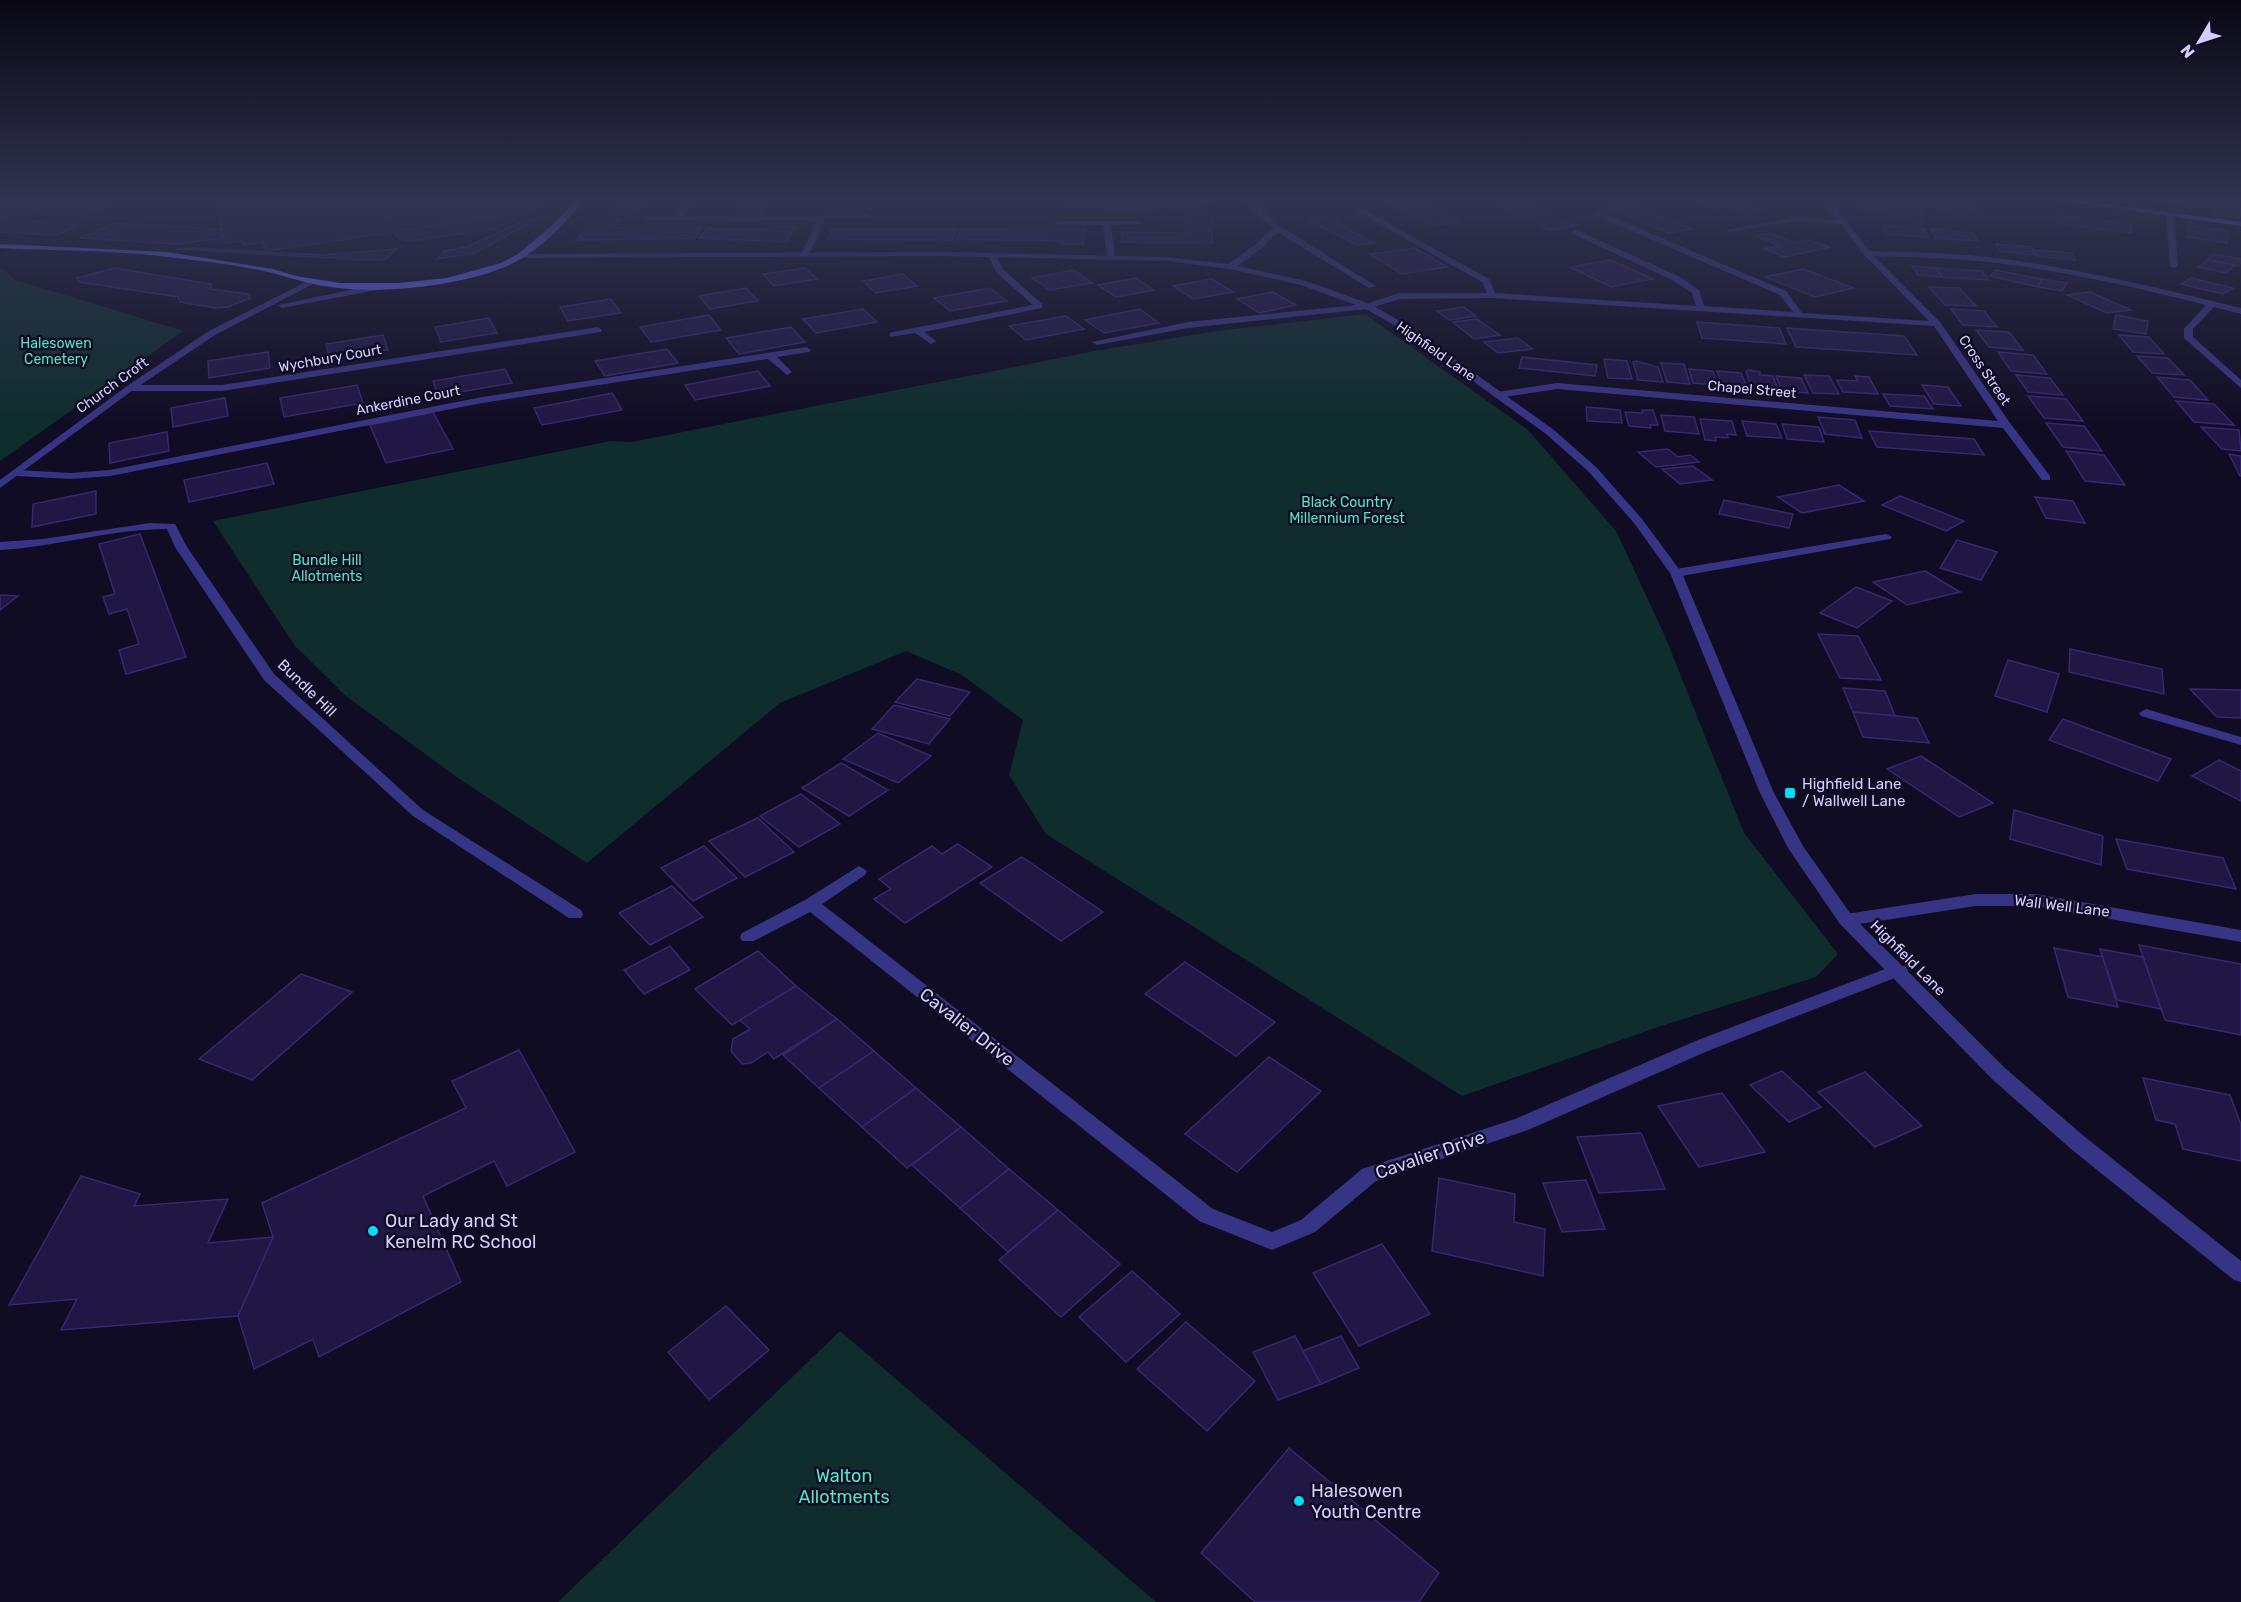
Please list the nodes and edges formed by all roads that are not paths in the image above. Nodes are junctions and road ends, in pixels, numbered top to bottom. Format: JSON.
{"nodes":[{"id":1,"x":287,"y":275,"type":"edge"},
{"id":2,"x":467,"y":275,"type":"edge"},
{"id":3,"x":1004,"y":275,"type":"edge"},
{"id":4,"x":1265,"y":275,"type":"edge"},
{"id":5,"x":1354,"y":275,"type":"edge"},
{"id":6,"x":1475,"y":275,"type":"edge"},
{"id":7,"x":1668,"y":275,"type":"edge"},
{"id":8,"x":1739,"y":275,"type":"edge"},
{"id":9,"x":1888,"y":275,"type":"edge"},
{"id":10,"x":2080,"y":275,"type":"edge"},
{"id":11,"x":313,"y":282,"type":"junction"},
{"id":12,"x":1372,"y":286,"type":"dead end"},
{"id":13,"x":379,"y":287,"type":"junction"},
{"id":14,"x":1492,"y":295,"type":"junction"},
{"id":15,"x":2212,"y":304,"type":"junction"},
{"id":16,"x":1367,"y":306,"type":"junction"},
{"id":17,"x":1701,"y":310,"type":"junction"},
{"id":18,"x":2241,"y":311,"type":"edge"},
{"id":19,"x":246,"y":316,"type":"junction"},
{"id":20,"x":1800,"y":316,"type":"junction"},
{"id":21,"x":1937,"y":324,"type":"junction"},
{"id":22,"x":598,"y":330,"type":"dead end"},
{"id":23,"x":916,"y":330,"type":"junction"},
{"id":24,"x":893,"y":335,"type":"dead end"},
{"id":25,"x":931,"y":341,"type":"dead end"},
{"id":26,"x":1097,"y":342,"type":"dead end"},
{"id":27,"x":806,"y":350,"type":"dead end"},
{"id":28,"x":770,"y":356,"type":"junction"},
{"id":29,"x":788,"y":372,"type":"dead end"},
{"id":30,"x":2241,"y":385,"type":"edge"},
{"id":31,"x":130,"y":388,"type":"junction"},
{"id":32,"x":1497,"y":394,"type":"junction"},
{"id":33,"x":2006,"y":425,"type":"junction"},
{"id":34,"x":17,"y":473,"type":"junction"},
{"id":35,"x":2046,"y":478,"type":"dead end"},
{"id":36,"x":0,"y":485,"type":"edge"},
{"id":37,"x":1886,"y":537,"type":"dead end"},
{"id":38,"x":0,"y":546,"type":"edge"},
{"id":39,"x":1676,"y":573,"type":"junction"},
{"id":40,"x":2146,"y":713,"type":"dead end"},
{"id":41,"x":2241,"y":741,"type":"edge"},
{"id":42,"x":859,"y":871,"type":"dead end"},
{"id":43,"x":811,"y":904,"type":"junction"},
{"id":44,"x":575,"y":914,"type":"dead end"},
{"id":45,"x":1846,"y":920,"type":"junction"},
{"id":46,"x":2241,"y":936,"type":"edge"},
{"id":47,"x":748,"y":937,"type":"dead end"},
{"id":48,"x":1899,"y":970,"type":"junction"},
{"id":49,"x":2241,"y":1273,"type":"edge"}],
"edges":[{"from":1,"to":11,"type":"main road"},
{"from":2,"to":13,"type":"main road"},
{"from":3,"to":23,"type":"street"},
{"from":4,"to":16,"type":"street","name":"Highfield Lane"},
{"from":5,"to":12,"type":"street"},
{"from":6,"to":14,"type":"street"},
{"from":7,"to":17,"type":"street"},
{"from":8,"to":20,"type":"street"},
{"from":9,"to":21,"type":"street","name":"Cross Street"},
{"from":10,"to":15,"type":"street"},
{"from":11,"to":13,"type":"main road"},
{"from":11,"to":19,"type":"street","name":"Church Croft"},
{"from":13,"to":19,"type":"street","name":"Church Croft"},
{"from":14,"to":16,"type":"street"},
{"from":14,"to":17,"type":"street"},
{"from":15,"to":18,"type":"street"},
{"from":15,"to":30,"type":"street"},
{"from":16,"to":26,"type":"street"},
{"from":16,"to":32,"type":"street","name":"Highfield Lane"},
{"from":17,"to":20,"type":"street"},
{"from":19,"to":31,"type":"street","name":"Church Croft"},
{"from":20,"to":21,"type":"street"},
{"from":21,"to":33,"type":"street","name":"Cross Street"},
{"from":22,"to":31,"type":"street","name":"Wychbury Court"},
{"from":23,"to":24,"type":"street"},
{"from":23,"to":25,"type":"street"},
{"from":27,"to":28,"type":"street","name":"Ankerdine Court"},
{"from":28,"to":29,"type":"street"},
{"from":28,"to":34,"type":"street","name":"Ankerdine Court"},
{"from":31,"to":34,"type":"street","name":"Church Croft"},
{"from":32,"to":33,"type":"street","name":"Chapel Street"},
{"from":32,"to":39,"type":"street","name":"Highfield Lane"},
{"from":33,"to":35,"type":"street","name":"Cross Street"},
{"from":34,"to":36,"type":"street","name":"Church Croft"},
{"from":37,"to":39,"type":"street"},
{"from":38,"to":44,"type":"street","name":"Bundle Hill"},
{"from":39,"to":45,"type":"street","name":"Highfield Lane"},
{"from":40,"to":41,"type":"street"},
{"from":42,"to":43,"type":"street"},
{"from":43,"to":47,"type":"street"},
{"from":43,"to":48,"type":"street","name":"Cavalier Drive"},
{"from":45,"to":46,"type":"street","name":"Wall Well Lane"},
{"from":45,"to":48,"type":"street","name":"Highfield Lane"},
{"from":48,"to":49,"type":"street","name":"Highfield Lane"}]}
